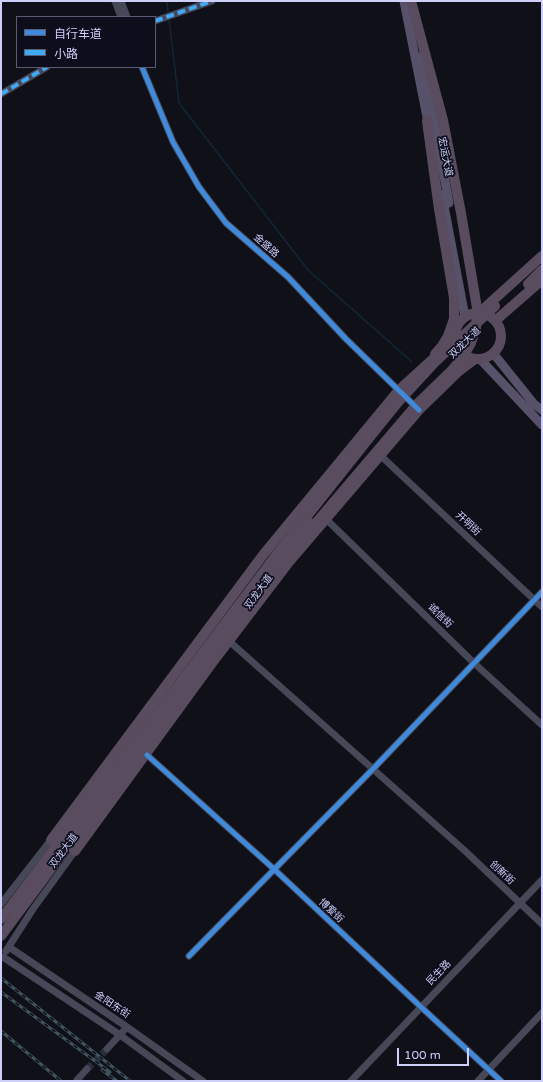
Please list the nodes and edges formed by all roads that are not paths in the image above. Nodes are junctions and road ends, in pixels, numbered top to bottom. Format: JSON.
{"nodes":[{"id":1,"x":115,"y":1,"type":"edge"},
{"id":2,"x":121,"y":1,"type":"edge"},
{"id":3,"x":212,"y":1,"type":"edge"},
{"id":4,"x":404,"y":1,"type":"edge"},
{"id":5,"x":411,"y":1,"type":"edge"},
{"id":6,"x":121,"y":16,"type":"edge"},
{"id":7,"x":127,"y":16,"type":"edge"},
{"id":8,"x":156,"y":20,"type":"edge"},
{"id":9,"x":45,"y":68,"type":"edge"},
{"id":10,"x":142,"y":68,"type":"edge"},
{"id":11,"x":1,"y":94,"type":"edge"},
{"id":12,"x":427,"y":121,"type":"junction"},
{"id":13,"x":542,"y":256,"type":"edge"},
{"id":14,"x":542,"y":265,"type":"edge"},
{"id":15,"x":542,"y":270,"type":"edge"},
{"id":16,"x":542,"y":280,"type":"edge"},
{"id":17,"x":471,"y":315,"type":"junction"},
{"id":18,"x":495,"y":321,"type":"junction"},
{"id":19,"x":455,"y":339,"type":"junction"},
{"id":20,"x":493,"y":353,"type":"junction"},
{"id":21,"x":477,"y":359,"type":"junction"},
{"id":22,"x":399,"y":390,"type":"junction"},
{"id":23,"x":420,"y":410,"type":"junction"},
{"id":24,"x":542,"y":410,"type":"edge"},
{"id":25,"x":542,"y":425,"type":"edge"},
{"id":26,"x":380,"y":455,"type":"junction"},
{"id":27,"x":326,"y":519,"type":"junction"},
{"id":28,"x":283,"y":559,"type":"junction"},
{"id":29,"x":542,"y":592,"type":"edge"},
{"id":30,"x":535,"y":600,"type":"junction"},
{"id":31,"x":542,"y":607,"type":"edge"},
{"id":32,"x":229,"y":641,"type":"junction"},
{"id":33,"x":474,"y":663,"type":"junction"},
{"id":34,"x":176,"y":688,"type":"junction"},
{"id":35,"x":542,"y":725,"type":"edge"},
{"id":36,"x":147,"y":755,"type":"junction"},
{"id":37,"x":372,"y":770,"type":"junction"},
{"id":38,"x":117,"y":774,"type":"junction"},
{"id":39,"x":51,"y":840,"type":"joint"},
{"id":40,"x":76,"y":851,"type":"joint"},
{"id":41,"x":275,"y":870,"type":"junction"},
{"id":42,"x":542,"y":880,"type":"edge"},
{"id":43,"x":3,"y":903,"type":"edge"},
{"id":44,"x":520,"y":903,"type":"junction"},
{"id":45,"x":1,"y":919,"type":"edge"},
{"id":46,"x":542,"y":924,"type":"edge"},
{"id":47,"x":1,"y":936,"type":"edge"},
{"id":48,"x":9,"y":947,"type":"junction"},
{"id":49,"x":189,"y":956,"type":"dead end"},
{"id":50,"x":2,"y":958,"type":"edge"},
{"id":51,"x":421,"y":1007,"type":"junction"},
{"id":52,"x":542,"y":1013,"type":"edge"},
{"id":53,"x":127,"y":1027,"type":"junction"},
{"id":54,"x":120,"y":1035,"type":"junction"},
{"id":55,"x":106,"y":1049,"type":"tunnel mouth"},
{"id":56,"x":87,"y":1069,"type":"tunnel mouth"},
{"id":57,"x":489,"y":1069,"type":"junction"},
{"id":58,"x":77,"y":1080,"type":"dead end"},
{"id":59,"x":183,"y":1081,"type":"edge"},
{"id":60,"x":203,"y":1081,"type":"edge"},
{"id":61,"x":351,"y":1081,"type":"edge"},
{"id":62,"x":478,"y":1081,"type":"edge"},
{"id":63,"x":501,"y":1081,"type":"edge"}],
"edges":[{"from":1,"to":6,"type":"street"},
{"from":2,"to":7,"type":"street"},
{"from":3,"to":8,"type":"street"},
{"from":4,"to":12,"type":"main road","name":"宏运大道"},
{"from":5,"to":17,"type":"main road","name":"宏运大道"},
{"from":5,"to":28,"type":"highway","bridge":true},
{"from":9,"to":11,"type":"street"},
{"from":10,"to":22,"type":"street","name":"金盛路"},
{"from":12,"to":17,"type":"main road","name":"宏运大道"},
{"from":12,"to":34,"type":"highway","bridge":true},
{"from":13,"to":17,"type":"highway","name":"双龙大道"},
{"from":14,"to":34,"type":"highway","name":"双龙大道","bridge":true},
{"from":15,"to":28,"type":"highway","name":"双龙大道","bridge":true},
{"from":16,"to":18,"type":"highway"},
{"from":17,"to":18,"type":"highway"},
{"from":17,"to":19,"type":"highway"},
{"from":18,"to":20,"type":"highway"},
{"from":19,"to":21,"type":"highway"},
{"from":19,"to":22,"type":"highway","name":"双龙大道"},
{"from":20,"to":21,"type":"highway"},
{"from":20,"to":24,"type":"main road"},
{"from":21,"to":23,"type":"highway","name":"双龙大道"},
{"from":21,"to":25,"type":"main road"},
{"from":22,"to":23,"type":"street","name":"金盛路"},
{"from":22,"to":39,"type":"highway","name":"双龙大道"},
{"from":23,"to":26,"type":"highway","name":"双龙大道"},
{"from":26,"to":27,"type":"highway","name":"双龙大道"},
{"from":26,"to":30,"type":"street","name":"开明街"},
{"from":27,"to":32,"type":"highway","name":"双龙大道"},
{"from":27,"to":33,"type":"street","name":"诚信街"},
{"from":28,"to":38,"type":"highway","name":"双龙大道","bridge":true},
{"from":29,"to":30,"type":"street"},
{"from":30,"to":31,"type":"street","name":"开明街"},
{"from":30,"to":33,"type":"street"},
{"from":32,"to":36,"type":"highway","name":"双龙大道"},
{"from":32,"to":37,"type":"street","name":"创新街"},
{"from":33,"to":35,"type":"street","name":"诚信街"},
{"from":33,"to":37,"type":"street"},
{"from":34,"to":38,"type":"highway","name":"双龙大道","bridge":true},
{"from":36,"to":40,"type":"highway","name":"双龙大道"},
{"from":36,"to":41,"type":"street","name":"博爱街"},
{"from":37,"to":41,"type":"street"},
{"from":37,"to":44,"type":"street","name":"创新街"},
{"from":38,"to":45,"type":"highway","name":"双龙大道"},
{"from":38,"to":47,"type":"highway","name":"双龙大道"},
{"from":39,"to":43,"type":"street"},
{"from":40,"to":48,"type":"street"},
{"from":41,"to":49,"type":"street"},
{"from":41,"to":51,"type":"street","name":"博爱街"},
{"from":42,"to":44,"type":"street","name":"民生路"},
{"from":44,"to":46,"type":"street","name":"创新街"},
{"from":44,"to":51,"type":"street","name":"民生路"},
{"from":48,"to":50,"type":"street"},
{"from":48,"to":53,"type":"street","name":"金阳东街"},
{"from":50,"to":54,"type":"street","name":"金阳东街"},
{"from":51,"to":57,"type":"street","name":"博爱街"},
{"from":51,"to":61,"type":"street","name":"民生路"},
{"from":52,"to":57,"type":"street"},
{"from":53,"to":54,"type":"street"},
{"from":53,"to":60,"type":"street","name":"金阳东街"},
{"from":54,"to":55,"type":"street"},
{"from":54,"to":59,"type":"street","name":"金阳东街"},
{"from":56,"to":58,"type":"street"},
{"from":57,"to":62,"type":"street"},
{"from":57,"to":63,"type":"street","name":"博爱街"}]}
